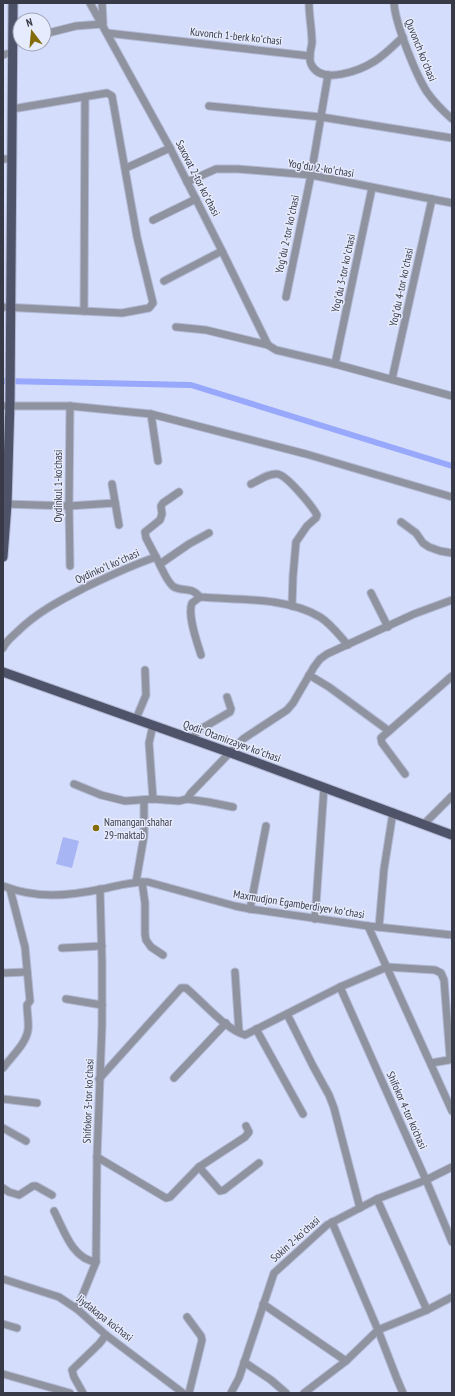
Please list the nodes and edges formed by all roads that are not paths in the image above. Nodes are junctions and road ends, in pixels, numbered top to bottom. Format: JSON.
{"nodes":[{"id":1,"x":90,"y":3,"type":"edge"},
{"id":2,"x":102,"y":3,"type":"edge"},
{"id":3,"x":309,"y":3,"type":"edge"},
{"id":4,"x":394,"y":3,"type":"edge"},
{"id":5,"x":103,"y":24,"type":"junction"},
{"id":6,"x":52,"y":32,"type":"edge"},
{"id":7,"x":108,"y":33,"type":"junction"},
{"id":8,"x":404,"y":37,"type":"junction"},
{"id":9,"x":13,"y":52,"type":"joint"},
{"id":10,"x":3,"y":55,"type":"edge"},
{"id":11,"x":310,"y":56,"type":"junction"},
{"id":12,"x":328,"y":75,"type":"junction"},
{"id":13,"x":85,"y":97,"type":"junction"},
{"id":14,"x":209,"y":106,"type":"dead end"},
{"id":15,"x":12,"y":109,"type":"junction"},
{"id":16,"x":321,"y":117,"type":"junction"},
{"id":17,"x":452,"y":119,"type":"edge"},
{"id":18,"x":452,"y":138,"type":"edge"},
{"id":19,"x":170,"y":148,"type":"junction"},
{"id":20,"x":7,"y":159,"type":"edge"},
{"id":21,"x":126,"y":168,"type":"junction"},
{"id":22,"x":311,"y":175,"type":"junction"},
{"id":23,"x":187,"y":182,"type":"junction"},
{"id":24,"x":372,"y":188,"type":"junction"},
{"id":25,"x":196,"y":199,"type":"junction"},
{"id":26,"x":432,"y":199,"type":"junction"},
{"id":27,"x":452,"y":203,"type":"edge"},
{"id":28,"x":153,"y":220,"type":"dead end"},
{"id":29,"x":222,"y":251,"type":"junction"},
{"id":30,"x":164,"y":281,"type":"dead end"},
{"id":31,"x":286,"y":297,"type":"dead end"},
{"id":32,"x":7,"y":307,"type":"edge"},
{"id":33,"x":84,"y":311,"type":"junction"},
{"id":34,"x":176,"y":327,"type":"dead end"},
{"id":35,"x":268,"y":344,"type":"junction"},
{"id":36,"x":8,"y":356,"type":"edge"},
{"id":37,"x":335,"y":364,"type":"junction"},
{"id":38,"x":392,"y":379,"type":"junction"},
{"id":39,"x":452,"y":396,"type":"edge"},
{"id":40,"x":7,"y":405,"type":"edge"},
{"id":41,"x":70,"y":406,"type":"junction"},
{"id":42,"x":151,"y":414,"type":"junction"},
{"id":43,"x":158,"y":461,"type":"dead end"},
{"id":44,"x":112,"y":484,"type":"dead end"},
{"id":45,"x":251,"y":484,"type":"dead end"},
{"id":46,"x":178,"y":492,"type":"dead end"},
{"id":47,"x":452,"y":497,"type":"edge"},
{"id":48,"x":115,"y":503,"type":"junction"},
{"id":49,"x":5,"y":504,"type":"edge"},
{"id":50,"x":69,"y":506,"type":"junction"},
{"id":51,"x":401,"y":522,"type":"dead end"},
{"id":52,"x":119,"y":524,"type":"dead end"},
{"id":53,"x":209,"y":533,"type":"dead end"},
{"id":54,"x":452,"y":553,"type":"edge"},
{"id":55,"x":3,"y":557,"type":"edge"},
{"id":56,"x":156,"y":557,"type":"junction"},
{"id":57,"x":160,"y":564,"type":"junction"},
{"id":58,"x":70,"y":566,"type":"dead end"},
{"id":59,"x":371,"y":593,"type":"dead end"},
{"id":60,"x":200,"y":596,"type":"junction"},
{"id":61,"x":452,"y":600,"type":"edge"},
{"id":62,"x":292,"y":606,"type":"junction"},
{"id":63,"x":388,"y":627,"type":"junction"},
{"id":64,"x":348,"y":645,"type":"junction"},
{"id":65,"x":3,"y":648,"type":"edge"},
{"id":66,"x":200,"y":655,"type":"dead end"},
{"id":67,"x":144,"y":670,"type":"dead end"},
{"id":68,"x":3,"y":672,"type":"edge"},
{"id":69,"x":310,"y":675,"type":"junction"},
{"id":70,"x":452,"y":678,"type":"edge"},
{"id":71,"x":227,"y":698,"type":"dead end"},
{"id":72,"x":136,"y":719,"type":"junction"},
{"id":73,"x":153,"y":725,"type":"junction"},
{"id":74,"x":389,"y":731,"type":"junction"},
{"id":75,"x":192,"y":739,"type":"junction"},
{"id":76,"x":231,"y":753,"type":"junction"},
{"id":77,"x":405,"y":774,"type":"dead end"},
{"id":78,"x":74,"y":784,"type":"dead end"},
{"id":79,"x":324,"y":787,"type":"junction"},
{"id":80,"x":452,"y":796,"type":"edge"},
{"id":81,"x":153,"y":799,"type":"junction"},
{"id":82,"x":144,"y":800,"type":"junction"},
{"id":83,"x":187,"y":800,"type":"junction"},
{"id":84,"x":233,"y":806,"type":"dead end"},
{"id":85,"x":393,"y":812,"type":"junction"},
{"id":86,"x":424,"y":824,"type":"junction"},
{"id":87,"x":266,"y":826,"type":"dead end"},
{"id":88,"x":452,"y":834,"type":"edge"},
{"id":89,"x":139,"y":882,"type":"junction"},
{"id":90,"x":6,"y":888,"type":"edge"},
{"id":91,"x":100,"y":890,"type":"junction"},
{"id":92,"x":250,"y":909,"type":"junction"},
{"id":93,"x":315,"y":919,"type":"junction"},
{"id":94,"x":368,"y":926,"type":"junction"},
{"id":95,"x":379,"y":927,"type":"junction"},
{"id":96,"x":452,"y":935,"type":"edge"},
{"id":97,"x":102,"y":946,"type":"junction"},
{"id":98,"x":62,"y":948,"type":"dead end"},
{"id":99,"x":164,"y":955,"type":"dead end"},
{"id":100,"x":387,"y":967,"type":"junction"},
{"id":101,"x":27,"y":972,"type":"junction"},
{"id":102,"x":235,"y":972,"type":"dead end"},
{"id":103,"x":3,"y":973,"type":"edge"},
{"id":104,"x":340,"y":987,"type":"junction"},
{"id":105,"x":66,"y":999,"type":"dead end"},
{"id":106,"x":102,"y":1005,"type":"junction"},
{"id":107,"x":287,"y":1014,"type":"junction"},
{"id":108,"x":226,"y":1023,"type":"junction"},
{"id":109,"x":256,"y":1029,"type":"junction"},
{"id":110,"x":239,"y":1032,"type":"junction"},
{"id":111,"x":431,"y":1063,"type":"junction"},
{"id":112,"x":3,"y":1068,"type":"edge"},
{"id":113,"x":99,"y":1078,"type":"junction"},
{"id":114,"x":174,"y":1078,"type":"dead end"},
{"id":115,"x":3,"y":1099,"type":"edge"},
{"id":116,"x":37,"y":1103,"type":"dead end"},
{"id":117,"x":452,"y":1111,"type":"edge"},
{"id":118,"x":303,"y":1114,"type":"dead end"},
{"id":119,"x":246,"y":1126,"type":"dead end"},
{"id":120,"x":3,"y":1128,"type":"edge"},
{"id":121,"x":26,"y":1141,"type":"dead end"},
{"id":122,"x":97,"y":1157,"type":"junction"},
{"id":123,"x":259,"y":1163,"type":"dead end"},
{"id":124,"x":199,"y":1167,"type":"junction"},
{"id":125,"x":452,"y":1167,"type":"edge"},
{"id":126,"x":426,"y":1180,"type":"junction"},
{"id":127,"x":3,"y":1188,"type":"edge"},
{"id":128,"x":52,"y":1195,"type":"dead end"},
{"id":129,"x":377,"y":1200,"type":"junction"},
{"id":130,"x":360,"y":1208,"type":"junction"},
{"id":131,"x":54,"y":1211,"type":"dead end"},
{"id":132,"x":332,"y":1222,"type":"junction"},
{"id":133,"x":452,"y":1242,"type":"edge"},
{"id":134,"x":96,"y":1262,"type":"junction"},
{"id":135,"x":3,"y":1279,"type":"edge"},
{"id":136,"x":452,"y":1297,"type":"edge"},
{"id":137,"x":263,"y":1304,"type":"junction"},
{"id":138,"x":77,"y":1310,"type":"junction"},
{"id":139,"x":427,"y":1310,"type":"junction"},
{"id":140,"x":187,"y":1317,"type":"dead end"},
{"id":141,"x":3,"y":1324,"type":"edge"},
{"id":142,"x":17,"y":1328,"type":"dead end"},
{"id":143,"x":378,"y":1330,"type":"junction"},
{"id":144,"x":106,"y":1335,"type":"junction"},
{"id":145,"x":346,"y":1361,"type":"junction"},
{"id":146,"x":244,"y":1362,"type":"junction"},
{"id":147,"x":3,"y":1374,"type":"edge"},
{"id":148,"x":70,"y":1393,"type":"edge"},
{"id":149,"x":83,"y":1393,"type":"edge"},
{"id":150,"x":183,"y":1393,"type":"edge"},
{"id":151,"x":190,"y":1393,"type":"edge"},
{"id":152,"x":231,"y":1393,"type":"edge"},
{"id":153,"x":286,"y":1393,"type":"edge"},
{"id":154,"x":304,"y":1393,"type":"edge"},
{"id":155,"x":403,"y":1393,"type":"edge"}],
"edges":[{"from":1,"to":5,"type":"street","name":"Saxovat 2-tor koʻchasi"},
{"from":2,"to":5,"type":"street"},
{"from":3,"to":11,"type":"street"},
{"from":4,"to":8,"type":"street","name":"Quvonch koʻchasi"},
{"from":5,"to":6,"type":"street"},
{"from":5,"to":7,"type":"street","name":"Saxovat 2-tor koʻchasi"},
{"from":7,"to":11,"type":"street","name":"Kuvonch 1-berk koʻchasi"},
{"from":7,"to":19,"type":"street","name":"Saxovat 2-tor koʻchasi"},
{"from":8,"to":12,"type":"street"},
{"from":8,"to":17,"type":"street","name":"Quvonch koʻchasi"},
{"from":9,"to":10,"type":"street"},
{"from":9,"to":15,"type":"main road"},
{"from":11,"to":12,"type":"street"},
{"from":12,"to":16,"type":"street","name":"Yogʻdu 2-tor koʻchasi"},
{"from":13,"to":15,"type":"street"},
{"from":13,"to":21,"type":"street"},
{"from":13,"to":33,"type":"street"},
{"from":14,"to":16,"type":"street"},
{"from":15,"to":20,"type":"main road"},
{"from":16,"to":18,"type":"street"},
{"from":16,"to":22,"type":"street","name":"Yogʻdu 2-tor koʻchasi"},
{"from":19,"to":21,"type":"street"},
{"from":19,"to":23,"type":"street","name":"Saxovat 2-tor koʻchasi"},
{"from":20,"to":32,"type":"main road"},
{"from":21,"to":33,"type":"street"},
{"from":22,"to":23,"type":"street","name":"Yogʻdu 2-koʻchasi"},
{"from":22,"to":24,"type":"street","name":"Yogʻdu 2-koʻchasi"},
{"from":22,"to":31,"type":"street","name":"Yogʻdu 2-tor koʻchasi"},
{"from":23,"to":25,"type":"street","name":"Saxovat 2-tor koʻchasi"},
{"from":24,"to":26,"type":"street","name":"Yogʻdu 2-koʻchasi"},
{"from":24,"to":37,"type":"street","name":"Yogʻdu 3-tor koʻchasi"},
{"from":25,"to":28,"type":"street"},
{"from":25,"to":29,"type":"street","name":"Saxovat 2-tor koʻchasi"},
{"from":26,"to":27,"type":"street","name":"Yogʻdu 2-koʻchasi"},
{"from":26,"to":38,"type":"street","name":"Yogʻdu 4-tor koʻchasi"},
{"from":29,"to":30,"type":"street"},
{"from":29,"to":35,"type":"street","name":"Saxovat 2-tor koʻchasi"},
{"from":32,"to":33,"type":"street"},
{"from":32,"to":36,"type":"main road"},
{"from":34,"to":35,"type":"street"},
{"from":35,"to":37,"type":"street"},
{"from":36,"to":40,"type":"main road"},
{"from":37,"to":38,"type":"street"},
{"from":38,"to":39,"type":"street"},
{"from":40,"to":41,"type":"street"},
{"from":40,"to":49,"type":"main road"},
{"from":41,"to":42,"type":"street"},
{"from":41,"to":50,"type":"street","name":"Oydinkul 1-ko'chasi"},
{"from":42,"to":43,"type":"street"},
{"from":42,"to":47,"type":"street"},
{"from":44,"to":48,"type":"street"},
{"from":45,"to":62,"type":"street"},
{"from":46,"to":56,"type":"street"},
{"from":48,"to":50,"type":"street"},
{"from":48,"to":52,"type":"street"},
{"from":49,"to":50,"type":"street"},
{"from":49,"to":55,"type":"main road"},
{"from":50,"to":58,"type":"street","name":"Oydinkul 1-ko'chasi"},
{"from":51,"to":54,"type":"street"},
{"from":53,"to":57,"type":"street"},
{"from":56,"to":57,"type":"street","name":"Oydinkoʻl koʻchasi"},
{"from":56,"to":65,"type":"street","name":"Oydinkoʻl koʻchasi"},
{"from":57,"to":60,"type":"street","name":"Oydinkoʻl koʻchasi"},
{"from":59,"to":63,"type":"street"},
{"from":60,"to":62,"type":"street","name":"Oydinkoʻl koʻchasi"},
{"from":60,"to":66,"type":"street"},
{"from":61,"to":63,"type":"street"},
{"from":62,"to":64,"type":"street","name":"Oydinkoʻl koʻchasi"},
{"from":63,"to":64,"type":"street"},
{"from":64,"to":69,"type":"street"},
{"from":67,"to":72,"type":"street"},
{"from":68,"to":72,"type":"main road","name":"Qodir Otamirzayev koʻchasi"},
{"from":69,"to":74,"type":"street"},
{"from":69,"to":76,"type":"street"},
{"from":70,"to":74,"type":"street"},
{"from":71,"to":75,"type":"street"},
{"from":72,"to":73,"type":"main road","name":"Qodir Otamirzayev koʻchasi"},
{"from":73,"to":75,"type":"main road","name":"Qodir Otamirzayev koʻchasi"},
{"from":73,"to":81,"type":"street"},
{"from":74,"to":77,"type":"street"},
{"from":75,"to":76,"type":"main road","name":"Qodir Otamirzayev koʻchasi"},
{"from":76,"to":79,"type":"main road","name":"Qodir Otamirzayev koʻchasi"},
{"from":76,"to":83,"type":"street"},
{"from":78,"to":82,"type":"street"},
{"from":79,"to":85,"type":"main road","name":"Qodir Otamirzayev koʻchasi"},
{"from":79,"to":93,"type":"street"},
{"from":80,"to":86,"type":"street"},
{"from":81,"to":82,"type":"street"},
{"from":81,"to":83,"type":"street"},
{"from":82,"to":89,"type":"street"},
{"from":83,"to":84,"type":"street"},
{"from":85,"to":86,"type":"main road","name":"Qodir Otamirzayev koʻchasi"},
{"from":85,"to":95,"type":"street"},
{"from":86,"to":88,"type":"main road","name":"Qodir Otamirzayev koʻchasi"},
{"from":87,"to":92,"type":"street"},
{"from":89,"to":91,"type":"street","name":"Maxmudjon Egamberdiyev koʻchasi"},
{"from":89,"to":92,"type":"street","name":"Maxmudjon Egamberdiyev koʻchasi"},
{"from":89,"to":99,"type":"street"},
{"from":90,"to":91,"type":"street","name":"Maxmudjon Egamberdiyev koʻchasi"},
{"from":90,"to":101,"type":"street"},
{"from":91,"to":97,"type":"street","name":"Shifokor 3-tor koʼchasi"},
{"from":92,"to":93,"type":"street","name":"Maxmudjon Egamberdiyev koʻchasi"},
{"from":93,"to":94,"type":"street","name":"Maxmudjon Egamberdiyev koʻchasi"},
{"from":94,"to":95,"type":"street","name":"Maxmudjon Egamberdiyev koʻchasi"},
{"from":94,"to":100,"type":"street"},
{"from":95,"to":96,"type":"street","name":"Maxmudjon Egamberdiyev koʻchasi"},
{"from":97,"to":98,"type":"street"},
{"from":97,"to":106,"type":"street","name":"Shifokor 3-tor koʼchasi"},
{"from":100,"to":104,"type":"street"},
{"from":100,"to":111,"type":"street"},
{"from":100,"to":111,"type":"street"},
{"from":101,"to":103,"type":"street"},
{"from":101,"to":112,"type":"street"},
{"from":102,"to":110,"type":"street"},
{"from":104,"to":107,"type":"street"},
{"from":104,"to":126,"type":"street","name":"Shifokor 4-tor ko'chasi"},
{"from":105,"to":106,"type":"street"},
{"from":106,"to":113,"type":"street","name":"Shifokor 3-tor koʼchasi"},
{"from":107,"to":109,"type":"street"},
{"from":107,"to":130,"type":"street"},
{"from":108,"to":110,"type":"street"},
{"from":108,"to":113,"type":"street"},
{"from":108,"to":114,"type":"street"},
{"from":109,"to":110,"type":"street"},
{"from":109,"to":118,"type":"street"},
{"from":111,"to":117,"type":"street"},
{"from":113,"to":122,"type":"street","name":"Shifokor 3-tor koʼchasi"},
{"from":115,"to":116,"type":"street"},
{"from":119,"to":124,"type":"street"},
{"from":120,"to":121,"type":"street"},
{"from":122,"to":124,"type":"street"},
{"from":122,"to":134,"type":"street","name":"Shifokor 3-tor koʼchasi"},
{"from":123,"to":124,"type":"street"},
{"from":125,"to":126,"type":"street","name":"Sokin 2-koʼchasi"},
{"from":126,"to":129,"type":"street","name":"Sokin 2-koʼchasi"},
{"from":126,"to":133,"type":"street","name":"Shifokor 4-tor ko'chasi"},
{"from":127,"to":128,"type":"street"},
{"from":129,"to":130,"type":"street","name":"Sokin 2-koʼchasi"},
{"from":129,"to":139,"type":"street"},
{"from":130,"to":132,"type":"street","name":"Sokin 2-koʼchasi"},
{"from":131,"to":134,"type":"street"},
{"from":132,"to":137,"type":"street","name":"Sokin 2-koʼchasi"},
{"from":132,"to":143,"type":"street"},
{"from":134,"to":138,"type":"street","name":"Shifokor 3-tor koʼchasi"},
{"from":135,"to":138,"type":"street","name":"Jiydakapa ko'chasi"},
{"from":136,"to":139,"type":"street"},
{"from":137,"to":145,"type":"street"},
{"from":137,"to":146,"type":"street","name":"Sokin 2-koʼchasi"},
{"from":138,"to":144,"type":"street","name":"Jiydakapa ko'chasi"},
{"from":139,"to":143,"type":"street"},
{"from":140,"to":151,"type":"street"},
{"from":141,"to":142,"type":"street"},
{"from":143,"to":145,"type":"street"},
{"from":143,"to":155,"type":"street"},
{"from":144,"to":149,"type":"street"},
{"from":144,"to":150,"type":"street","name":"Jiydakapa ko'chasi"},
{"from":145,"to":154,"type":"street"},
{"from":146,"to":152,"type":"street","name":"Sokin 2-koʼchasi"},
{"from":146,"to":153,"type":"street"},
{"from":147,"to":148,"type":"street"}]}
